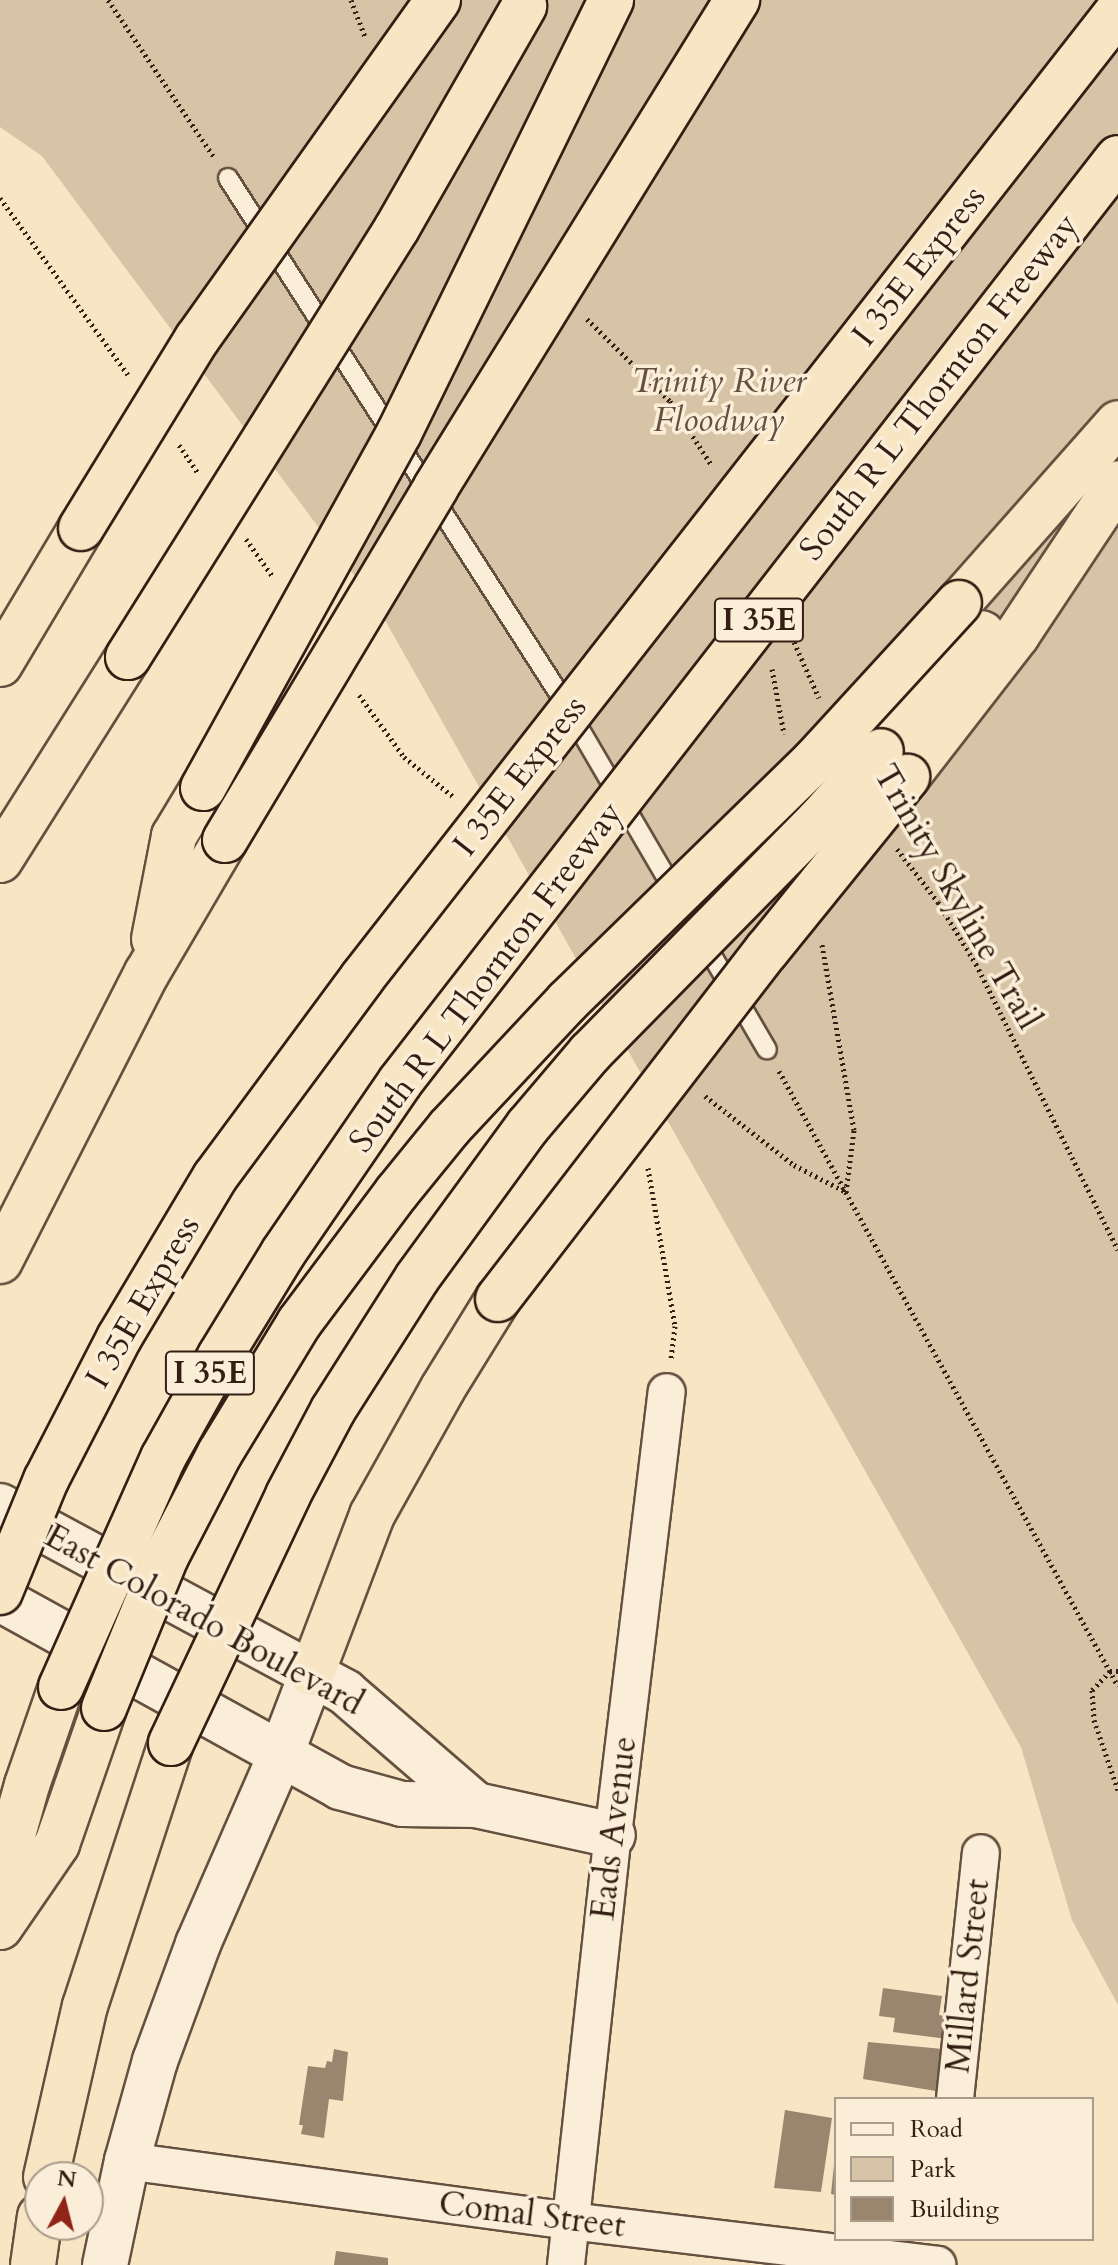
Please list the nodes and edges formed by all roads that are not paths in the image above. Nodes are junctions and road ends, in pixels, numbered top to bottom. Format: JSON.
{"nodes":[{"id":1,"x":438,"y":0,"type":"edge"},
{"id":2,"x":527,"y":0,"type":"edge"},
{"id":3,"x":611,"y":0,"type":"edge"},
{"id":4,"x":737,"y":0,"type":"edge"},
{"id":5,"x":1118,"y":11,"type":"edge"},
{"id":6,"x":1118,"y":158,"type":"edge"},
{"id":7,"x":228,"y":178,"type":"road end"},
{"id":8,"x":1118,"y":423,"type":"edge"},
{"id":9,"x":1116,"y":486,"type":"edge"},
{"id":10,"x":0,"y":664,"type":"edge"},
{"id":11,"x":0,"y":860,"type":"edge"},
{"id":12,"x":147,"y":973,"type":"junction"},
{"id":13,"x":767,"y":1049,"type":"road end"},
{"id":14,"x":0,"y":1261,"type":"edge"},
{"id":15,"x":667,"y":1392,"type":"road end"},
{"id":16,"x":0,"y":1506,"type":"edge"},
{"id":17,"x":0,"y":1592,"type":"edge"},
{"id":18,"x":0,"y":1599,"type":"edge"},
{"id":19,"x":312,"y":1673,"type":"junction"},
{"id":20,"x":281,"y":1754,"type":"junction"},
{"id":21,"x":476,"y":1805,"type":"junction"},
{"id":22,"x":613,"y":1835,"type":"junction"},
{"id":23,"x":981,"y":1853,"type":"dead end"},
{"id":24,"x":0,"y":1881,"type":"edge"},
{"id":25,"x":0,"y":1927,"type":"edge"},
{"id":26,"x":955,"y":2097,"type":"edge"},
{"id":27,"x":50,"y":2161,"type":"edge"},
{"id":28,"x":127,"y":2161,"type":"junction"},
{"id":29,"x":570,"y":2221,"type":"junction"},
{"id":30,"x":36,"y":2241,"type":"edge"},
{"id":31,"x":940,"y":2241,"type":"edge"},
{"id":32,"x":33,"y":2265,"type":"edge"},
{"id":33,"x":105,"y":2265,"type":"edge"},
{"id":34,"x":566,"y":2265,"type":"edge"},
{"id":35,"x":937,"y":2265,"type":"edge"}],
"edges":[{"from":1,"to":10,"type":"highway","bridge":true},
{"from":2,"to":11,"type":"highway","bridge":true},
{"from":3,"to":12,"type":"highway","bridge":true},
{"from":4,"to":12,"type":"highway","bridge":true},
{"from":5,"to":17,"type":"highway","name":"I 35E Express","bridge":true},
{"from":6,"to":24,"type":"highway","name":"South R L Thornton Freeway","number":"I 35E","bridge":true},
{"from":7,"to":13,"type":"lane"},
{"from":8,"to":25,"type":"highway","bridge":true},
{"from":9,"to":19,"type":"highway","bridge":true},
{"from":9,"to":27,"type":"highway","bridge":true},
{"from":12,"to":14,"type":"highway"},
{"from":15,"to":22,"type":"street","name":"Eads Avenue"},
{"from":16,"to":19,"type":"street","name":"East Colorado Boulevard"},
{"from":18,"to":20,"type":"street","name":"East Colorado Boulevard"},
{"from":19,"to":20,"type":"street"},
{"from":19,"to":21,"type":"street","name":"East Colorado Boulevard"},
{"from":20,"to":21,"type":"street","name":"East Colorado Boulevard"},
{"from":20,"to":28,"type":"street"},
{"from":21,"to":22,"type":"street","name":"East Colorado Boulevard"},
{"from":22,"to":29,"type":"street","name":"Eads Avenue"},
{"from":23,"to":26,"type":"street","name":"Millard Street"},
{"from":28,"to":29,"type":"street","name":"Comal Street"},
{"from":28,"to":33,"type":"street"},
{"from":29,"to":34,"type":"street","name":"Eads Avenue"},
{"from":29,"to":35,"type":"street","name":"Comal Street"},
{"from":30,"to":32,"type":"highway"},
{"from":31,"to":35,"type":"street"}]}
